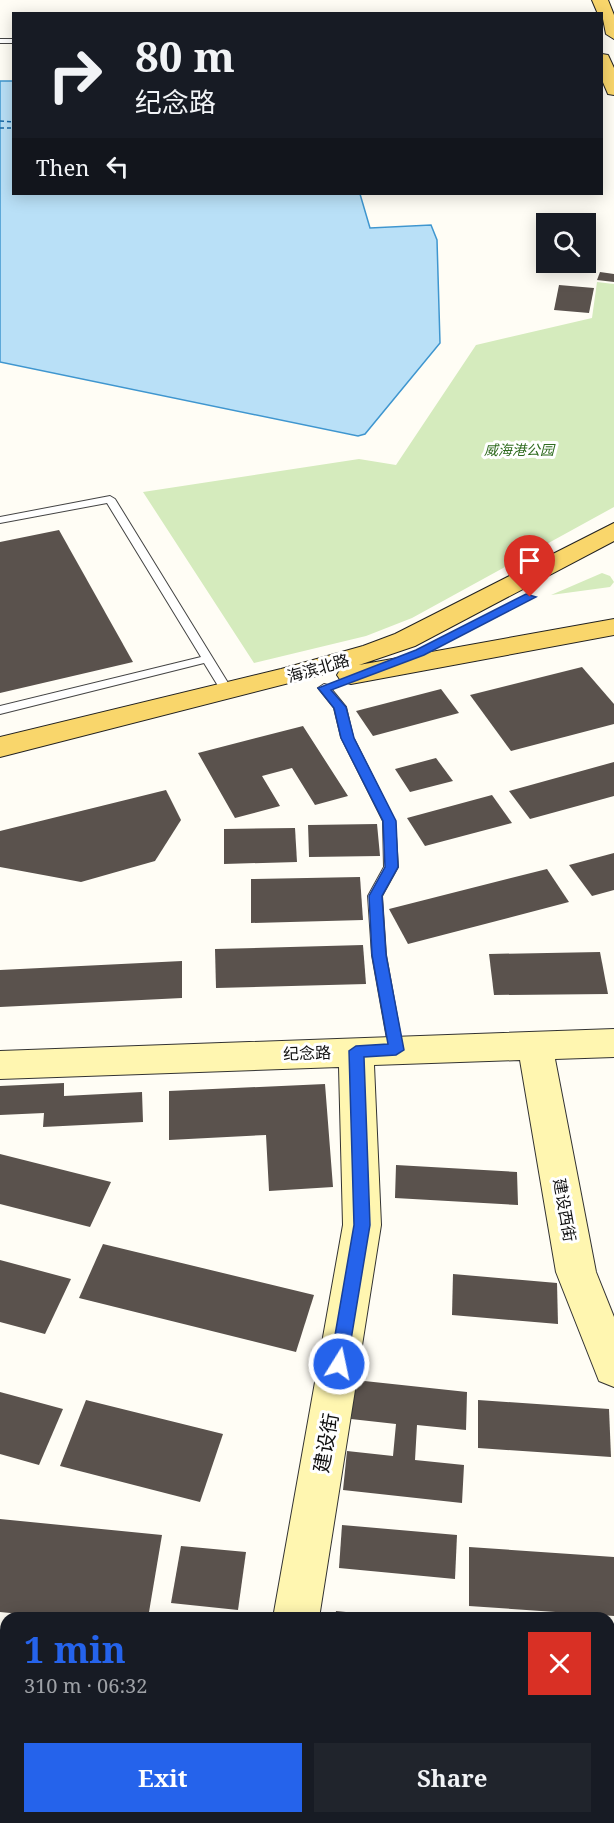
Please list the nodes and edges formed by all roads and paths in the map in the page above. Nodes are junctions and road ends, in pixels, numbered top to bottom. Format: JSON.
{"nodes":[{"id":1,"x":600,"y":0,"type":"edge"},
{"id":2,"x":614,"y":32,"type":"edge"},
{"id":3,"x":603,"y":62,"type":"edge"},
{"id":4,"x":614,"y":90,"type":"edge"},
{"id":5,"x":0,"y":520,"type":"edge"},
{"id":6,"x":614,"y":531,"type":"edge"},
{"id":7,"x":614,"y":554,"type":"edge"},
{"id":8,"x":614,"y":608,"type":"edge"},
{"id":9,"x":614,"y":627,"type":"edge"},
{"id":10,"x":420,"y":653,"type":"junction"},
{"id":11,"x":208,"y":659,"type":"junction"},
{"id":12,"x":366,"y":664,"type":"junction"},
{"id":13,"x":314,"y":680,"type":"junction"},
{"id":14,"x":227,"y":691,"type":"junction"},
{"id":15,"x":0,"y":710,"type":"edge"},
{"id":16,"x":0,"y":747,"type":"edge"},
{"id":17,"x":0,"y":770,"type":"edge"},
{"id":18,"x":614,"y":1043,"type":"edge"},
{"id":19,"x":535,"y":1046,"type":"junction"},
{"id":20,"x":396,"y":1050,"type":"junction"},
{"id":21,"x":356,"y":1051,"type":"junction"},
{"id":22,"x":0,"y":1065,"type":"edge"},
{"id":23,"x":614,"y":1368,"type":"edge"},
{"id":24,"x":297,"y":1612,"type":"edge"}],
"edges":[{"from":1,"to":2,"type":"main road"},
{"from":3,"to":4,"type":"main road"},
{"from":5,"to":11,"type":"lane"},
{"from":6,"to":12,"type":"main road","name":"海滨北路"},
{"from":7,"to":10,"type":"main road","name":"海滨北路"},
{"from":8,"to":10,"type":"main road"},
{"from":9,"to":12,"type":"main road"},
{"from":10,"to":12,"type":"main road","name":"海滨北路"},
{"from":11,"to":14,"type":"lane"},
{"from":11,"to":15,"type":"lane"},
{"from":12,"to":13,"type":"main road","name":"海滨北路"},
{"from":13,"to":14,"type":"main road","name":"海滨北路"},
{"from":13,"to":17,"type":"main road","name":"海滨北路"},
{"from":13,"to":20,"type":"lane"},
{"from":14,"to":16,"type":"main road","name":"海滨北路"},
{"from":18,"to":19,"type":"street","name":"纪念路"},
{"from":19,"to":20,"type":"street","name":"纪念路"},
{"from":19,"to":23,"type":"street","name":"建设西街"},
{"from":20,"to":21,"type":"street","name":"纪念路"},
{"from":21,"to":22,"type":"street","name":"纪念路"},
{"from":21,"to":24,"type":"street","name":"建设街"}]}
